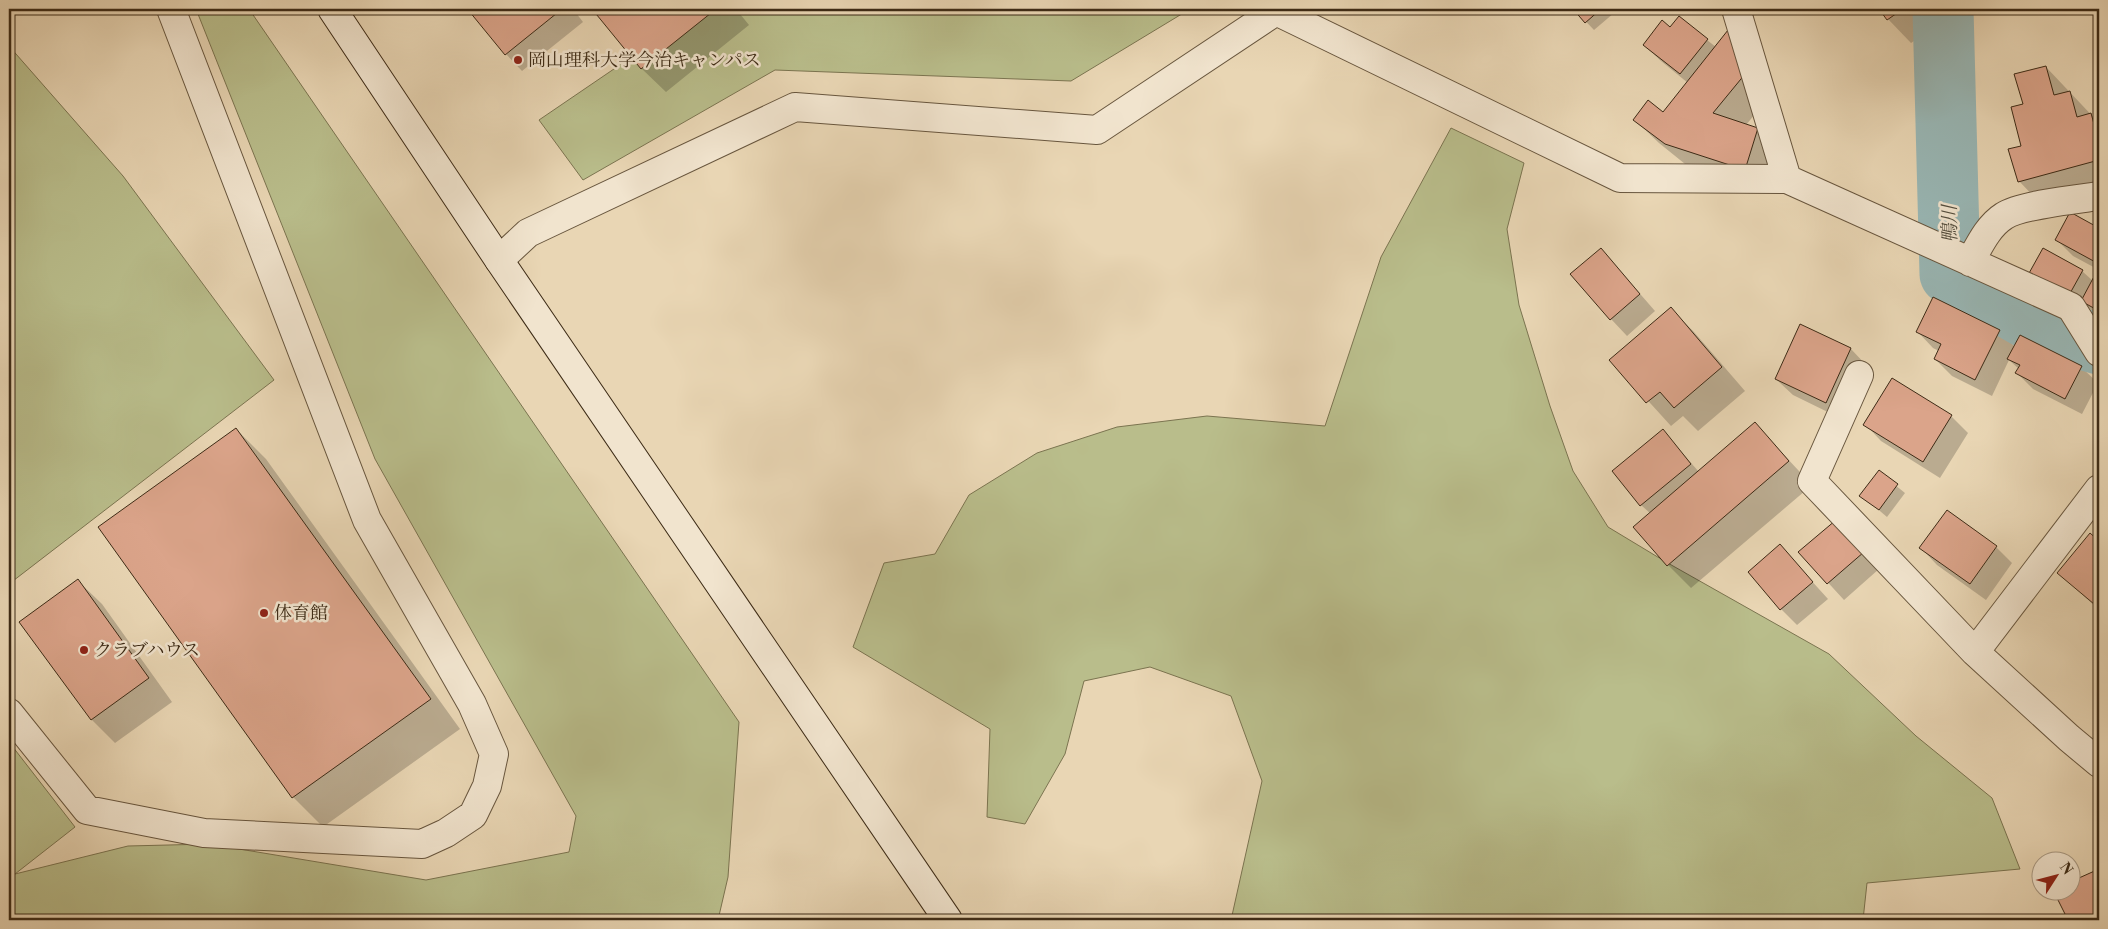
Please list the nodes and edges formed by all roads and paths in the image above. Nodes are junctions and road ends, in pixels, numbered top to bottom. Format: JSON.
{"nodes":[{"id":1,"x":171,"y":9,"type":"edge"},
{"id":2,"x":332,"y":9,"type":"edge"},
{"id":3,"x":1736,"y":9,"type":"edge"},
{"id":4,"x":1787,"y":179,"type":"junction"},
{"id":5,"x":2099,"y":196,"type":"edge"},
{"id":6,"x":498,"y":260,"type":"junction"},
{"id":7,"x":1970,"y":262,"type":"junction"},
{"id":8,"x":2099,"y":352,"type":"edge"},
{"id":9,"x":1860,"y":375,"type":"dead end"},
{"id":10,"x":2099,"y":489,"type":"edge"},
{"id":11,"x":1975,"y":652,"type":"junction"},
{"id":12,"x":9,"y":713,"type":"edge"},
{"id":13,"x":2099,"y":763,"type":"edge"},
{"id":14,"x":948,"y":920,"type":"edge"}],
"edges":[{"from":1,"to":12,"type":"street"},
{"from":2,"to":6,"type":"street"},
{"from":3,"to":4,"type":"street"},
{"from":4,"to":6,"type":"street"},
{"from":4,"to":7,"type":"street"},
{"from":5,"to":7,"type":"street"},
{"from":6,"to":14,"type":"street"},
{"from":7,"to":8,"type":"street"},
{"from":9,"to":11,"type":"street"},
{"from":10,"to":11,"type":"street"},
{"from":11,"to":13,"type":"street"}]}
